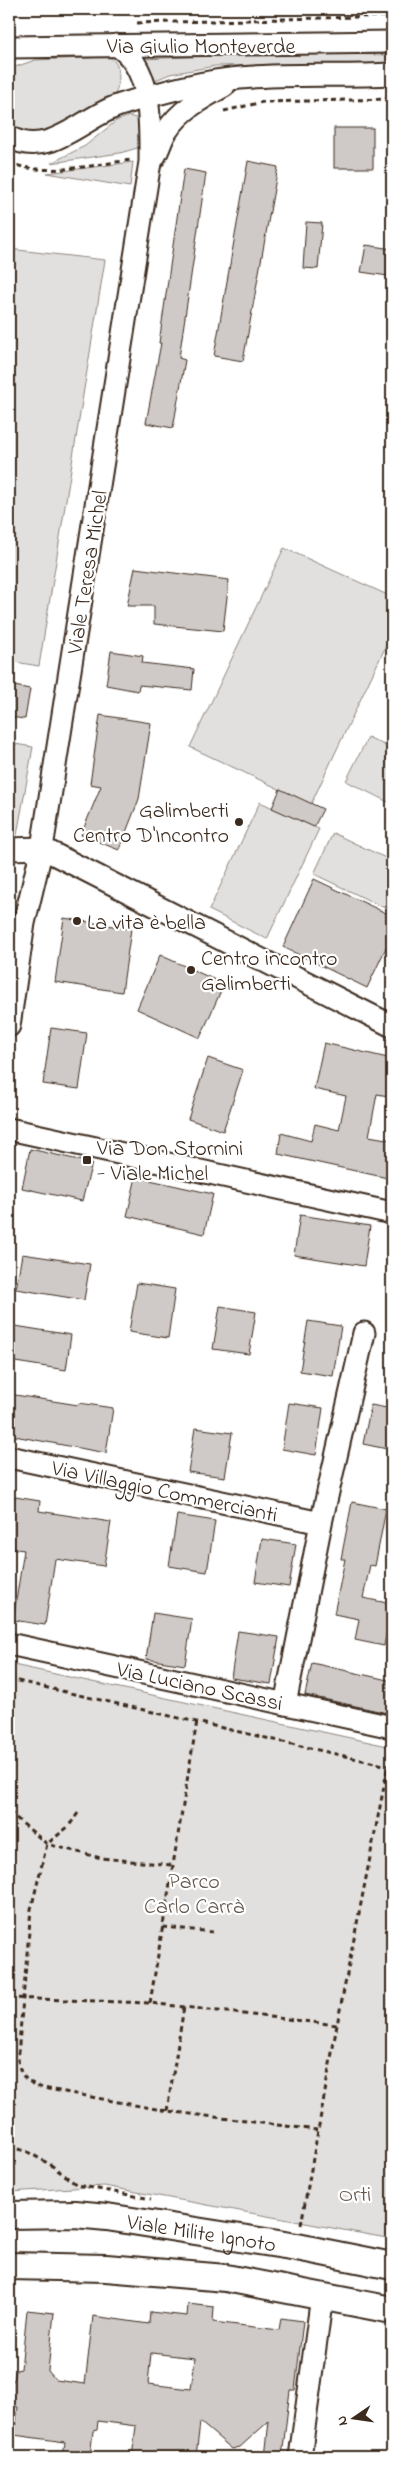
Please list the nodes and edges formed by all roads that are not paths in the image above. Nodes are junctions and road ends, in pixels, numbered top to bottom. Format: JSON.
{"nodes":[{"id":1,"x":392,"y":42,"type":"edge"},
{"id":2,"x":116,"y":45,"type":"junction"},
{"id":3,"x":30,"y":46,"type":"junction"},
{"id":4,"x":9,"y":47,"type":"edge"},
{"id":5,"x":9,"y":56,"type":"edge"},
{"id":6,"x":392,"y":74,"type":"edge"},
{"id":7,"x":238,"y":78,"type":"junction"},
{"id":8,"x":147,"y":107,"type":"junction"},
{"id":9,"x":9,"y":137,"type":"edge"},
{"id":10,"x":150,"y":162,"type":"junction"},
{"id":11,"x":42,"y":848,"type":"junction"},
{"id":12,"x":9,"y":849,"type":"edge"},
{"id":13,"x":14,"y":940,"type":"edge"},
{"id":14,"x":9,"y":1026,"type":"edge"},
{"id":15,"x":392,"y":1026,"type":"edge"},
{"id":16,"x":9,"y":1129,"type":"edge"},
{"id":17,"x":392,"y":1213,"type":"edge"},
{"id":18,"x":364,"y":1333,"type":"dead end"},
{"id":19,"x":9,"y":1457,"type":"edge"},
{"id":20,"x":322,"y":1523,"type":"junction"},
{"id":21,"x":9,"y":1644,"type":"edge"},
{"id":22,"x":285,"y":1704,"type":"junction"},
{"id":23,"x":392,"y":1727,"type":"edge"},
{"id":24,"x":9,"y":2214,"type":"edge"},
{"id":25,"x":9,"y":2266,"type":"edge"},
{"id":26,"x":392,"y":2266,"type":"edge"},
{"id":27,"x":322,"y":2296,"type":"junction"},
{"id":28,"x":392,"y":2310,"type":"edge"},
{"id":29,"x":300,"y":2457,"type":"edge"}],
"edges":[{"from":1,"to":2,"type":"street","name":"Via Giulio Monteverde"},
{"from":2,"to":3,"type":"street","name":"Via Giulio Monteverde"},
{"from":2,"to":8,"type":"street","name":"Viale Teresa Michel"},
{"from":3,"to":4,"type":"street","name":"Via Giulio Monteverde"},
{"from":3,"to":5,"type":"street"},
{"from":6,"to":7,"type":"street","name":"Via Giulio Monteverde"},
{"from":7,"to":8,"type":"street","name":"Via Giulio Monteverde"},
{"from":7,"to":10,"type":"street"},
{"from":8,"to":9,"type":"street","name":"Via Giulio Monteverde"},
{"from":8,"to":10,"type":"street","name":"Viale Teresa Michel"},
{"from":10,"to":11,"type":"street","name":"Viale Teresa Michel"},
{"from":11,"to":12,"type":"street"},
{"from":11,"to":13,"type":"street","name":"Viale Teresa Michel"},
{"from":11,"to":15,"type":"street"},
{"from":13,"to":14,"type":"street","name":"Viale Teresa Michel"},
{"from":16,"to":17,"type":"street"},
{"from":18,"to":20,"type":"street"},
{"from":19,"to":20,"type":"street","name":"Via Villaggio Commercianti"},
{"from":20,"to":22,"type":"street"},
{"from":21,"to":22,"type":"street","name":"Via Luciano Scassi"},
{"from":22,"to":23,"type":"street","name":"Via Luciano Scassi"},
{"from":24,"to":26,"type":"main road","name":"Viale Milite Ignoto"},
{"from":25,"to":27,"type":"main road","name":"Viale Milite Ignoto"},
{"from":27,"to":28,"type":"main road","name":"Viale Milite Ignoto"},
{"from":27,"to":29,"type":"street"}]}
